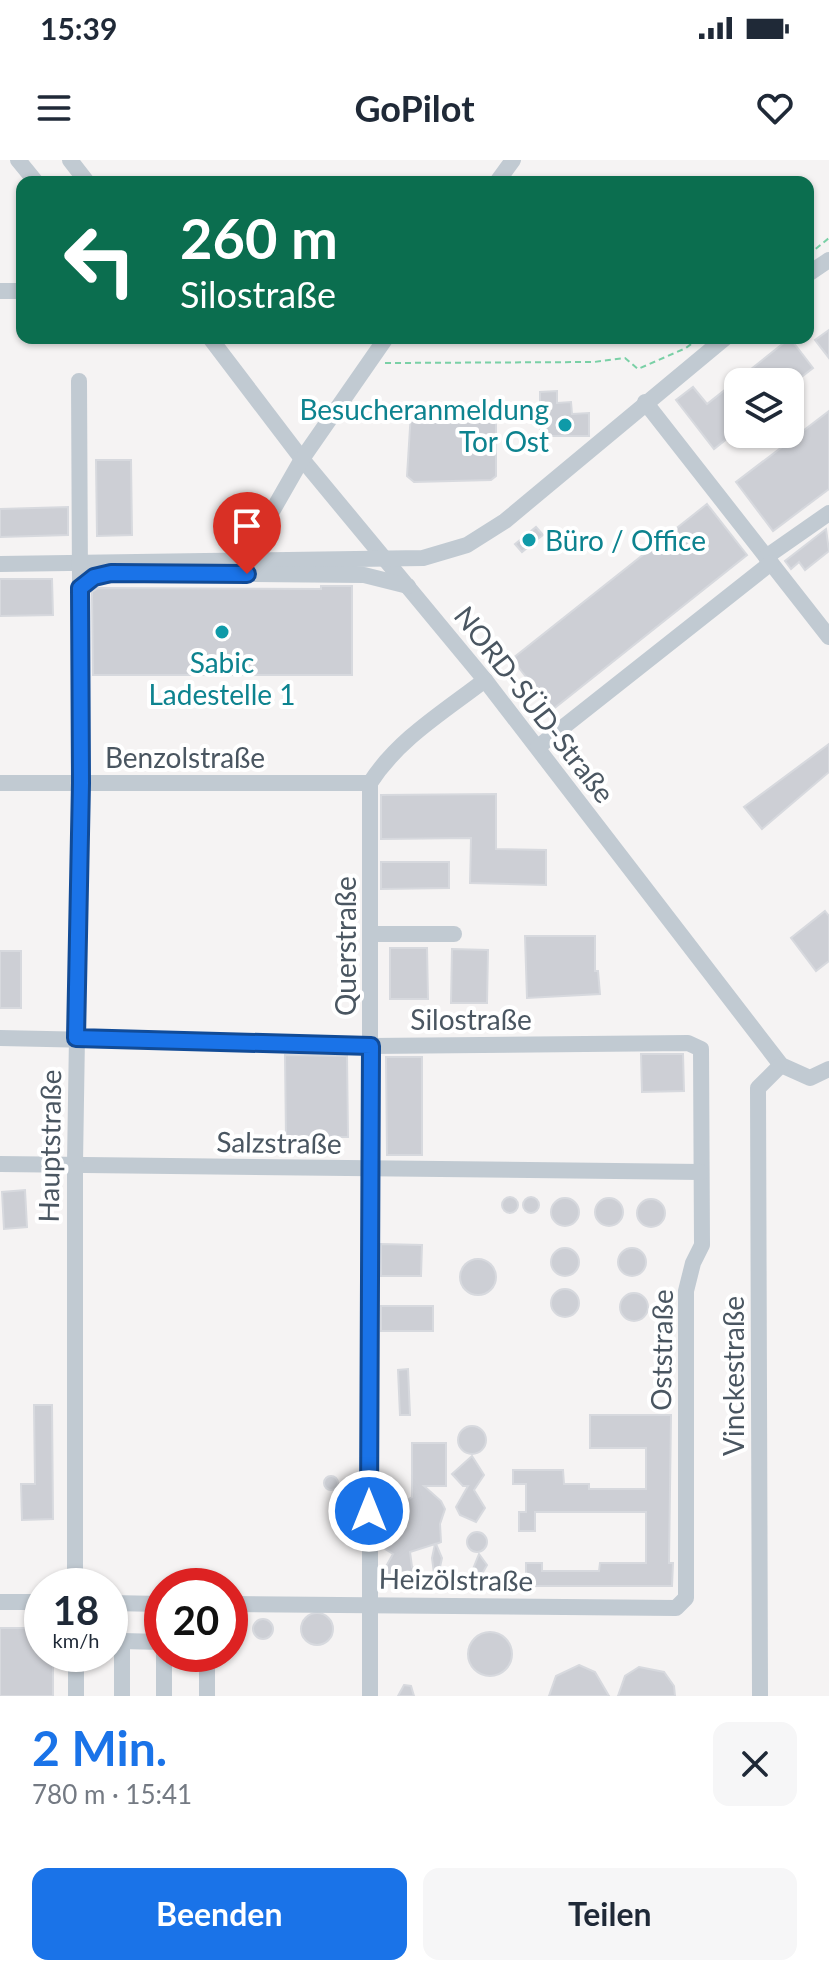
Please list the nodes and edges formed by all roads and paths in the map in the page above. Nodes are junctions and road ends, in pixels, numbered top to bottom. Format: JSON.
{"nodes":[{"id":1,"x":18,"y":160,"type":"edge"},
{"id":2,"x":70,"y":160,"type":"edge"},
{"id":3,"x":31,"y":176,"type":"edge"},
{"id":4,"x":82,"y":176,"type":"edge"},
{"id":5,"x":215,"y":344,"type":"edge"},
{"id":6,"x":382,"y":344,"type":"edge"},
{"id":7,"x":691,"y":344,"type":"edge"},
{"id":8,"x":718,"y":344,"type":"edge"},
{"id":9,"x":363,"y":371,"type":"junction"},
{"id":10,"x":79,"y":381,"type":"dead end"},
{"id":11,"x":645,"y":402,"type":"junction"},
{"id":12,"x":302,"y":459,"type":"junction"},
{"id":13,"x":829,"y":513,"type":"edge"},
{"id":14,"x":239,"y":559,"type":"junction"},
{"id":15,"x":768,"y":560,"type":"junction"},
{"id":16,"x":389,"y":561,"type":"junction"},
{"id":17,"x":79,"y":563,"type":"junction"},
{"id":18,"x":0,"y":564,"type":"edge"},
{"id":19,"x":408,"y":586,"type":"junction"},
{"id":20,"x":80,"y":588,"type":"junction"},
{"id":21,"x":829,"y":637,"type":"edge"},
{"id":22,"x":485,"y":680,"type":"junction"},
{"id":23,"x":538,"y":747,"type":"junction"},
{"id":24,"x":0,"y":783,"type":"edge"},
{"id":25,"x":81,"y":783,"type":"junction"},
{"id":26,"x":370,"y":783,"type":"junction"},
{"id":27,"x":371,"y":934,"type":"junction"},
{"id":28,"x":454,"y":934,"type":"dead end"},
{"id":29,"x":0,"y":1038,"type":"edge"},
{"id":30,"x":76,"y":1038,"type":"junction"},
{"id":31,"x":371,"y":1046,"type":"junction"},
{"id":32,"x":701,"y":1049,"type":"joint"},
{"id":33,"x":781,"y":1065,"type":"junction"},
{"id":34,"x":829,"y":1069,"type":"edge"},
{"id":35,"x":75,"y":1163,"type":"junction"},
{"id":36,"x":0,"y":1164,"type":"edge"},
{"id":37,"x":371,"y":1170,"type":"junction"},
{"id":38,"x":701,"y":1172,"type":"junction"},
{"id":39,"x":75,"y":1568,"type":"edge"},
{"id":40,"x":0,"y":1602,"type":"edge"},
{"id":41,"x":24,"y":1602,"type":"edge"},
{"id":42,"x":248,"y":1604,"type":"edge"},
{"id":43,"x":368,"y":1604,"type":"junction"},
{"id":44,"x":680,"y":1604,"type":"joint"},
{"id":45,"x":76,"y":1672,"type":"edge"},
{"id":46,"x":122,"y":1672,"type":"edge"},
{"id":47,"x":164,"y":1672,"type":"edge"},
{"id":48,"x":207,"y":1672,"type":"edge"},
{"id":49,"x":76,"y":1696,"type":"edge"},
{"id":50,"x":122,"y":1696,"type":"edge"},
{"id":51,"x":164,"y":1696,"type":"edge"},
{"id":52,"x":207,"y":1696,"type":"edge"},
{"id":53,"x":370,"y":1696,"type":"edge"},
{"id":54,"x":760,"y":1696,"type":"edge"}],
"edges":[{"from":1,"to":3,"type":"street"},
{"from":2,"to":4,"type":"street"},
{"from":5,"to":12,"type":"street","name":"NORD-SÜD-Straße"},
{"from":6,"to":9,"type":"street"},
{"from":7,"to":9,"type":"path"},
{"from":8,"to":11,"type":"street"},
{"from":9,"to":12,"type":"street"},
{"from":10,"to":17,"type":"street","name":"Hauptstraße"},
{"from":11,"to":15,"type":"street"},
{"from":11,"to":16,"type":"street"},
{"from":12,"to":14,"type":"street"},
{"from":12,"to":16,"type":"street","name":"NORD-SÜD-Straße"},
{"from":13,"to":15,"type":"street"},
{"from":14,"to":16,"type":"street"},
{"from":14,"to":17,"type":"street"},
{"from":15,"to":21,"type":"street"},
{"from":15,"to":23,"type":"street"},
{"from":16,"to":19,"type":"street","name":"NORD-SÜD-Straße"},
{"from":17,"to":18,"type":"street"},
{"from":17,"to":20,"type":"street","name":"Hauptstraße"},
{"from":19,"to":20,"type":"street"},
{"from":19,"to":22,"type":"street","name":"NORD-SÜD-Straße"},
{"from":20,"to":25,"type":"street","name":"Hauptstraße"},
{"from":22,"to":23,"type":"street","name":"NORD-SÜD-Straße"},
{"from":22,"to":26,"type":"street"},
{"from":23,"to":33,"type":"street","name":"NORD-SÜD-Straße"},
{"from":24,"to":25,"type":"street","name":"Benzolstraße"},
{"from":25,"to":26,"type":"street","name":"Benzolstraße"},
{"from":25,"to":30,"type":"street","name":"Hauptstraße"},
{"from":26,"to":27,"type":"street","name":"Querstraße"},
{"from":27,"to":28,"type":"street"},
{"from":27,"to":31,"type":"street","name":"Querstraße"},
{"from":29,"to":30,"type":"street","name":"Silostraße"},
{"from":30,"to":31,"type":"street","name":"Silostraße"},
{"from":30,"to":35,"type":"street","name":"Hauptstraße"},
{"from":31,"to":32,"type":"street","name":"Silostraße"},
{"from":31,"to":37,"type":"street","name":"Querstraße"},
{"from":32,"to":38,"type":"street","name":"Oststraße"},
{"from":33,"to":34,"type":"street"},
{"from":33,"to":54,"type":"street","name":"Vinckestraße"},
{"from":35,"to":36,"type":"street","name":"Salzstraße"},
{"from":35,"to":37,"type":"street","name":"Salzstraße"},
{"from":35,"to":39,"type":"street","name":"Hauptstraße"},
{"from":37,"to":38,"type":"street","name":"Salzstraße"},
{"from":37,"to":43,"type":"street","name":"Querstraße"},
{"from":38,"to":44,"type":"street","name":"Oststraße"},
{"from":40,"to":41,"type":"street"},
{"from":42,"to":43,"type":"street","name":"Heizölstraße"},
{"from":43,"to":44,"type":"street","name":"Heizölstraße"},
{"from":43,"to":53,"type":"street","name":"Querstraße"},
{"from":45,"to":49,"type":"street"},
{"from":46,"to":50,"type":"street"},
{"from":47,"to":51,"type":"street"},
{"from":48,"to":52,"type":"street"}]}
